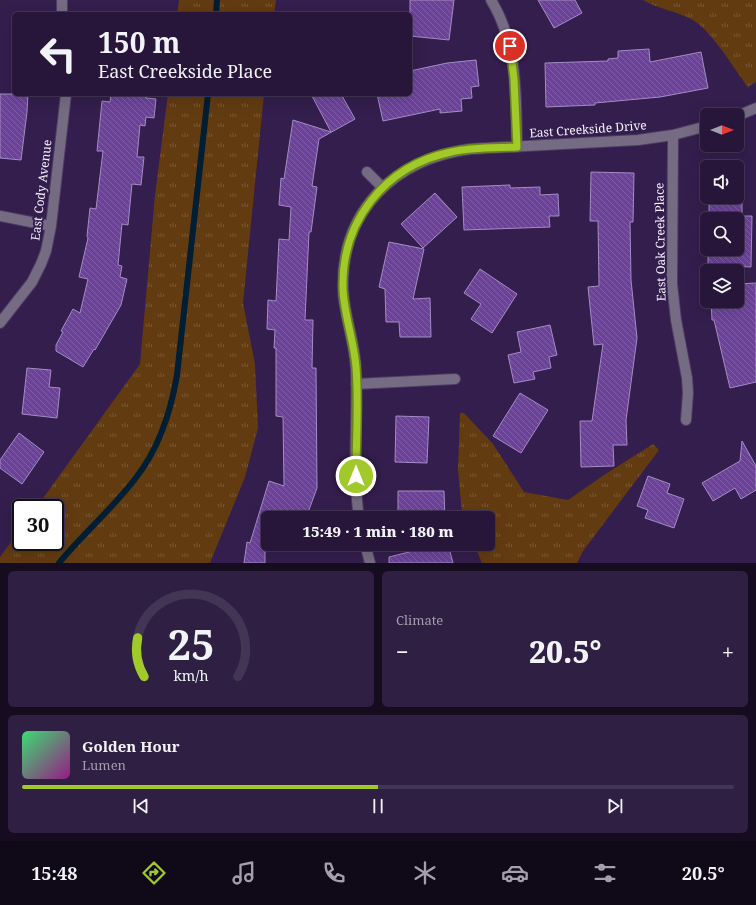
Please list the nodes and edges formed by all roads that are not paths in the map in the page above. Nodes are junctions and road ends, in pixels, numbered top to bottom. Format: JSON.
{"nodes":[{"id":1,"x":62,"y":0,"type":"edge"},
{"id":2,"x":491,"y":0,"type":"edge"},
{"id":3,"x":62,"y":12,"type":"edge"},
{"id":4,"x":66,"y":96,"type":"edge"},
{"id":5,"x":756,"y":108,"type":"edge"},
{"id":6,"x":744,"y":113,"type":"edge"},
{"id":7,"x":700,"y":128,"type":"edge"},
{"id":8,"x":673,"y":135,"type":"junction"},
{"id":9,"x":517,"y":147,"type":"junction"},
{"id":10,"x":367,"y":172,"type":"dead end"},
{"id":11,"x":383,"y":188,"type":"junction"},
{"id":12,"x":0,"y":216,"type":"edge"},
{"id":13,"x":51,"y":226,"type":"junction"},
{"id":14,"x":0,"y":323,"type":"edge"},
{"id":15,"x":455,"y":379,"type":"dead end"},
{"id":16,"x":356,"y":384,"type":"junction"},
{"id":17,"x":686,"y":420,"type":"dead end"},
{"id":18,"x":358,"y":511,"type":"edge"},
{"id":19,"x":366,"y":551,"type":"edge"},
{"id":20,"x":369,"y":563,"type":"edge"}],
"edges":[{"from":1,"to":3,"type":"street"},
{"from":2,"to":9,"type":"street"},
{"from":4,"to":13,"type":"street","name":"East Cody Avenue"},
{"from":5,"to":6,"type":"street"},
{"from":7,"to":8,"type":"street","name":"East Creekside Drive"},
{"from":8,"to":9,"type":"street","name":"East Creekside Drive"},
{"from":8,"to":17,"type":"street","name":"East Oak Creek Place"},
{"from":9,"to":11,"type":"street","name":"East Creekside Drive"},
{"from":10,"to":11,"type":"street"},
{"from":11,"to":16,"type":"street","name":"East Creekside Drive"},
{"from":12,"to":13,"type":"street"},
{"from":13,"to":14,"type":"street","name":"East Cody Avenue"},
{"from":15,"to":16,"type":"street"},
{"from":16,"to":18,"type":"street","name":"East Creekside Drive"},
{"from":19,"to":20,"type":"street"}]}
